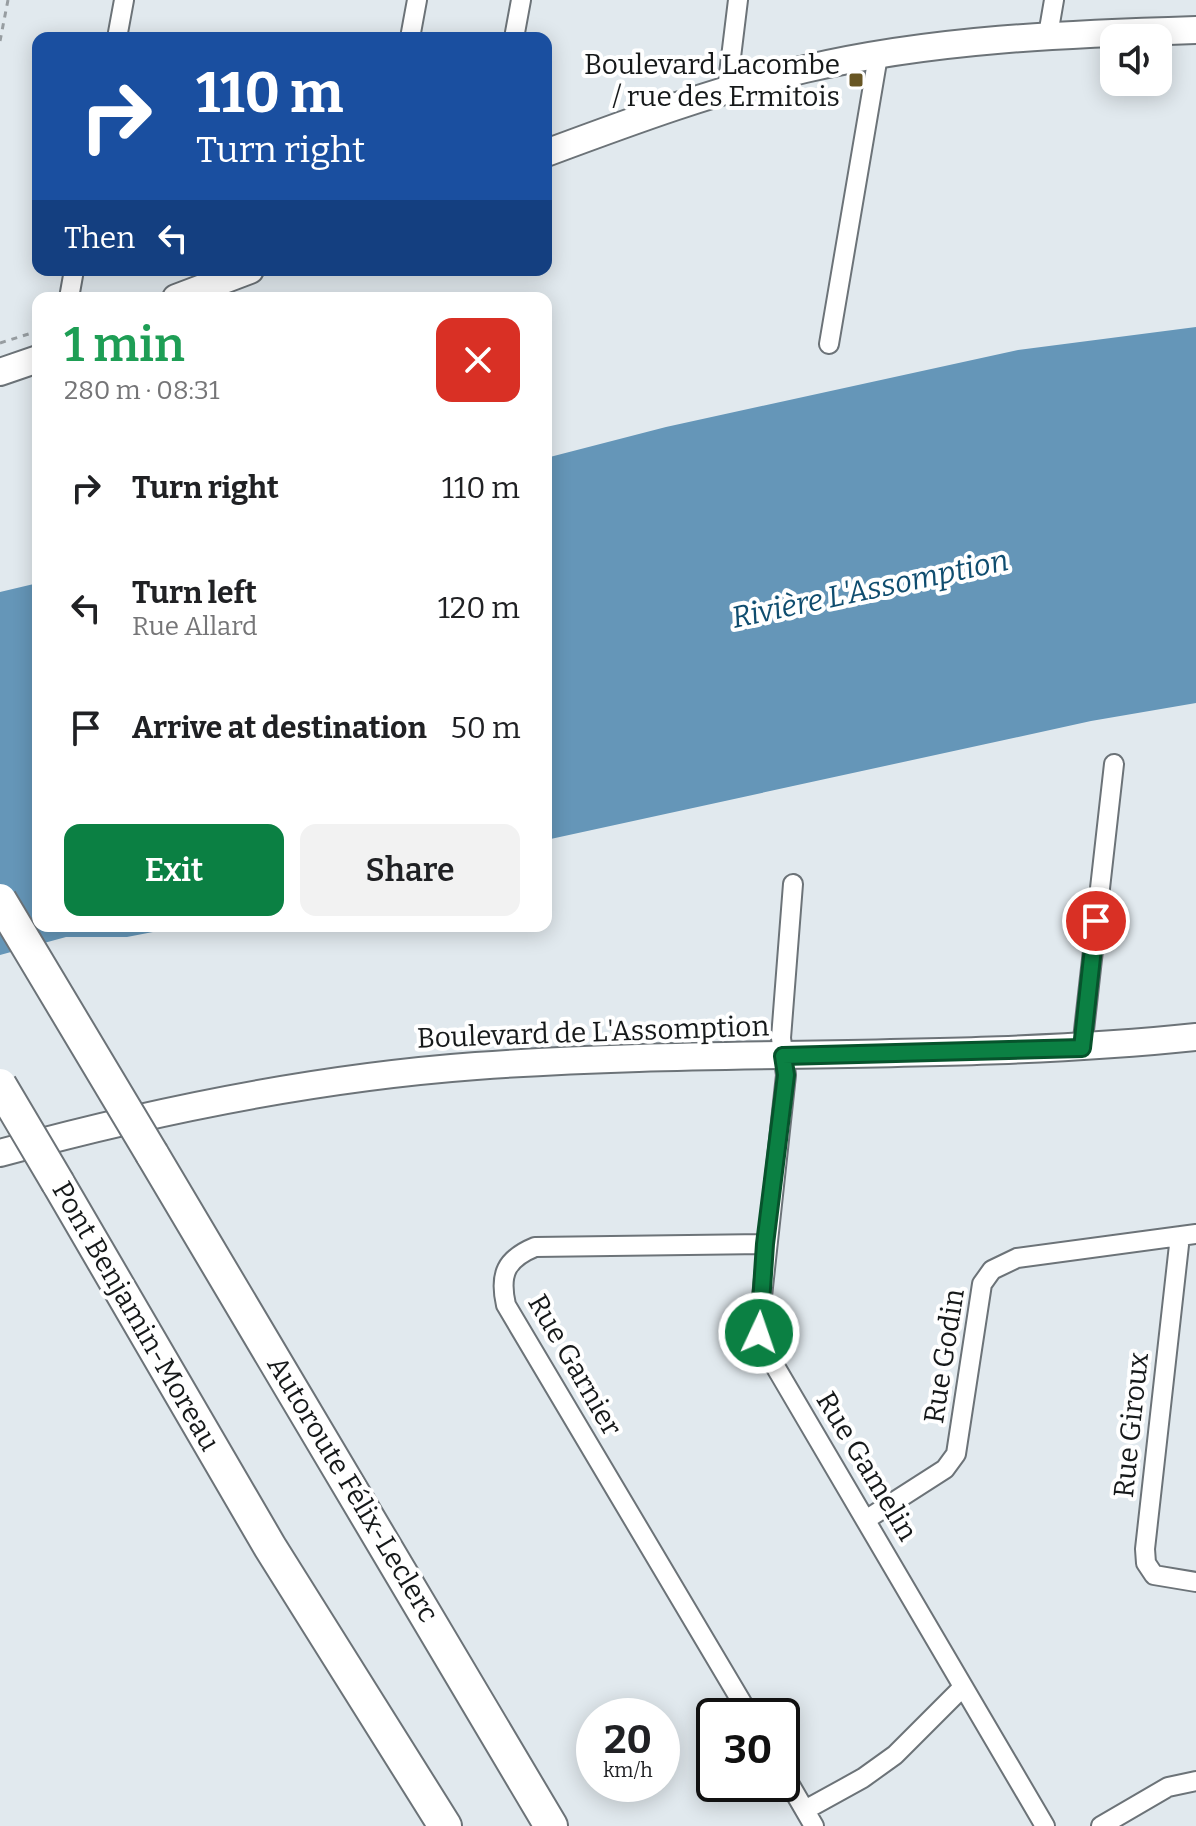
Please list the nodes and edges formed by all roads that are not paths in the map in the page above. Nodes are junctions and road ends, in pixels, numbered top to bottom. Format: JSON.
{"nodes":[{"id":1,"x":124,"y":0,"type":"edge"},
{"id":2,"x":417,"y":0,"type":"edge"},
{"id":3,"x":521,"y":0,"type":"edge"},
{"id":4,"x":738,"y":0,"type":"edge"},
{"id":5,"x":1054,"y":0,"type":"edge"},
{"id":6,"x":1196,"y":30,"type":"edge"},
{"id":7,"x":118,"y":32,"type":"edge"},
{"id":8,"x":411,"y":32,"type":"edge"},
{"id":9,"x":515,"y":32,"type":"edge"},
{"id":10,"x":1048,"y":35,"type":"junction"},
{"id":11,"x":878,"y":56,"type":"junction"},
{"id":12,"x":727,"y":90,"type":"junction"},
{"id":13,"x":552,"y":151,"type":"edge"},
{"id":14,"x":239,"y":276,"type":"edge"},
{"id":15,"x":211,"y":292,"type":"edge"},
{"id":16,"x":829,"y":344,"type":"dead end"},
{"id":17,"x":32,"y":361,"type":"edge"},
{"id":18,"x":0,"y":372,"type":"edge"},
{"id":19,"x":1114,"y":764,"type":"dead end"},
{"id":20,"x":793,"y":884,"type":"dead end"},
{"id":21,"x":0,"y":900,"type":"edge"},
{"id":22,"x":1196,"y":1037,"type":"edge"},
{"id":23,"x":1082,"y":1048,"type":"junction"},
{"id":24,"x":783,"y":1056,"type":"junction"},
{"id":25,"x":0,"y":1085,"type":"edge"},
{"id":26,"x":0,"y":1153,"type":"edge"},
{"id":27,"x":1188,"y":1235,"type":"edge"},
{"id":28,"x":765,"y":1244,"type":"junction"},
{"id":29,"x":867,"y":1519,"type":"junction"},
{"id":30,"x":270,"y":1547,"type":"junction"},
{"id":31,"x":1196,"y":1582,"type":"edge"},
{"id":32,"x":425,"y":1609,"type":"junction"},
{"id":33,"x":963,"y":1687,"type":"junction"},
{"id":34,"x":739,"y":1698,"type":"edge"},
{"id":35,"x":1196,"y":1781,"type":"edge"},
{"id":36,"x":810,"y":1818,"type":"edge"},
{"id":37,"x":419,"y":1826,"type":"edge"},
{"id":38,"x":445,"y":1826,"type":"edge"},
{"id":39,"x":551,"y":1826,"type":"edge"},
{"id":40,"x":569,"y":1826,"type":"edge"},
{"id":41,"x":1045,"y":1826,"type":"edge"},
{"id":42,"x":1101,"y":1826,"type":"edge"}],
"edges":[{"from":1,"to":7,"type":"street"},
{"from":2,"to":8,"type":"street"},
{"from":3,"to":9,"type":"street"},
{"from":4,"to":12,"type":"street"},
{"from":5,"to":10,"type":"street"},
{"from":6,"to":10,"type":"street"},
{"from":10,"to":11,"type":"street"},
{"from":11,"to":12,"type":"street"},
{"from":11,"to":16,"type":"street"},
{"from":12,"to":13,"type":"street"},
{"from":14,"to":15,"type":"street"},
{"from":17,"to":18,"type":"street"},
{"from":19,"to":23,"type":"street"},
{"from":20,"to":24,"type":"street","name":"Rue Gamelin"},
{"from":21,"to":32,"type":"highway","name":"Autoroute Félix-Leclerc","bridge":true},
{"from":22,"to":23,"type":"street","name":"Boulevard de L'Assomption"},
{"from":23,"to":24,"type":"street","name":"Boulevard de L'Assomption"},
{"from":24,"to":26,"type":"street","name":"Boulevard de L'Assomption"},
{"from":24,"to":28,"type":"street","name":"Rue Gamelin"},
{"from":25,"to":30,"type":"highway","name":"Pont Benjamin-Moreau","bridge":true},
{"from":27,"to":29,"type":"street","name":"Rue Godin"},
{"from":27,"to":31,"type":"street","name":"Rue Giroux"},
{"from":28,"to":29,"type":"street","name":"Rue Gamelin"},
{"from":28,"to":34,"type":"street","name":"Rue Garnier"},
{"from":29,"to":33,"type":"street","name":"Rue Gamelin"},
{"from":30,"to":37,"type":"highway"},
{"from":30,"to":38,"type":"highway"},
{"from":32,"to":39,"type":"highway","name":"Autoroute Félix-Leclerc"},
{"from":32,"to":40,"type":"highway"},
{"from":33,"to":36,"type":"street"},
{"from":33,"to":41,"type":"street","name":"Rue Gamelin"},
{"from":35,"to":42,"type":"street"}]}
